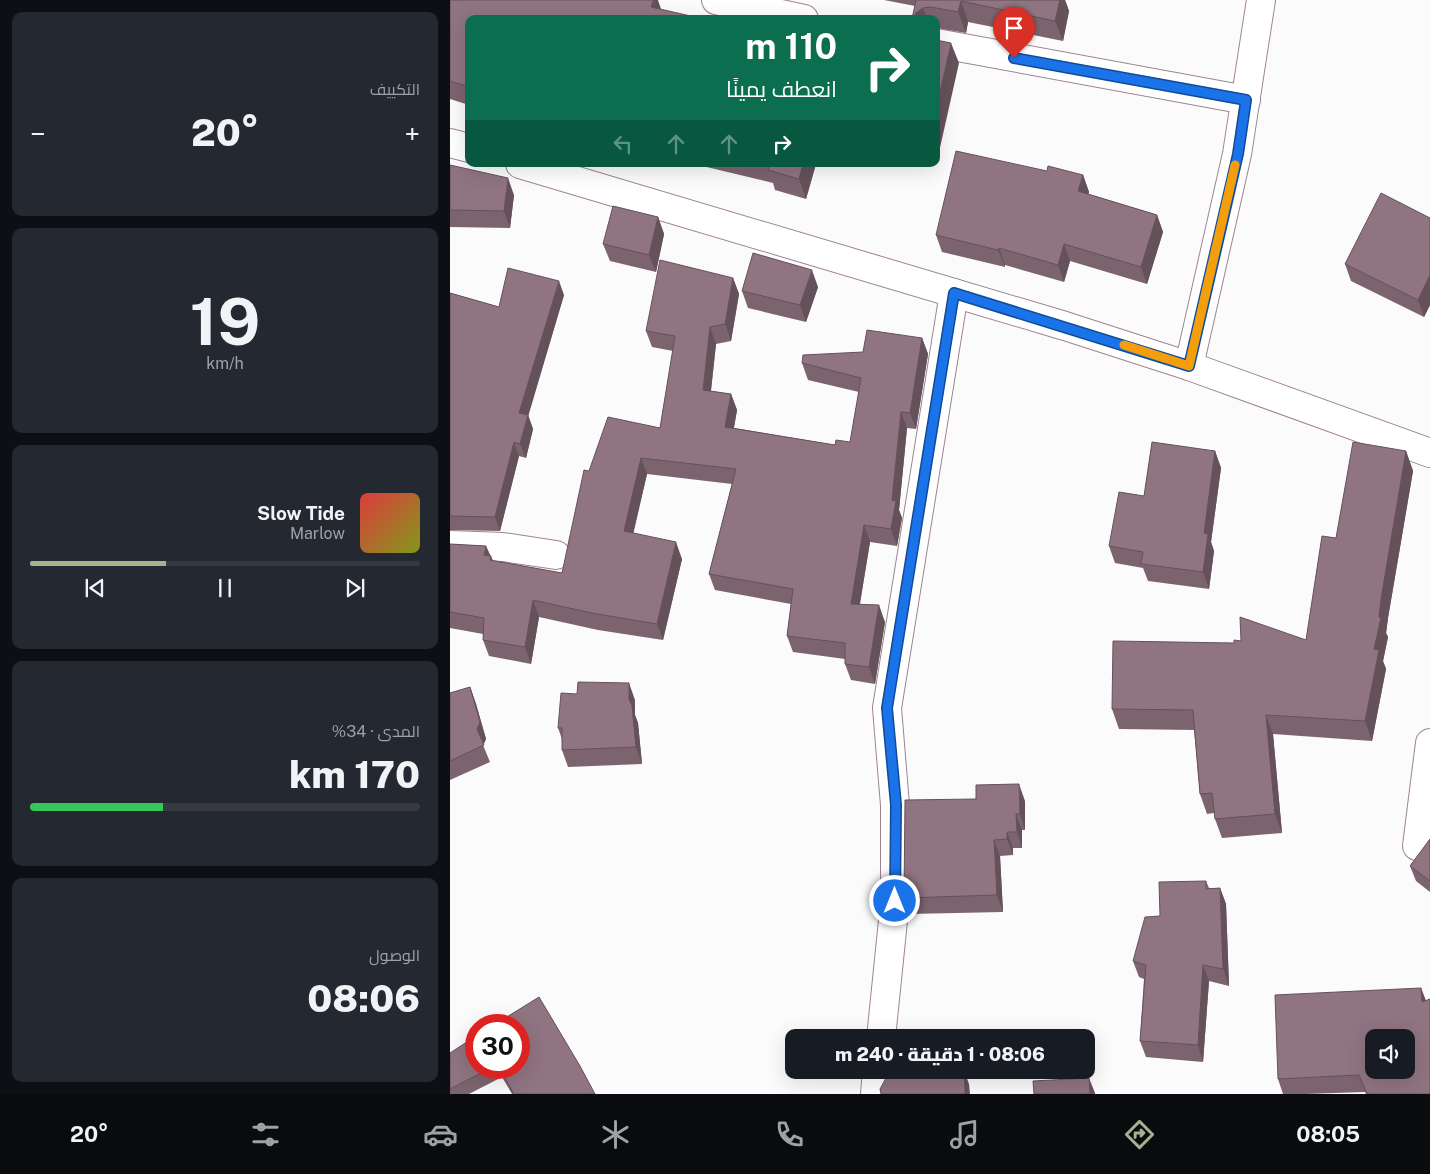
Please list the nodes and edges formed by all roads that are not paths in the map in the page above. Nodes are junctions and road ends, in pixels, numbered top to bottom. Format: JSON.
{"nodes":[{"id":1,"x":716,"y":0,"type":"edge"},
{"id":2,"x":1261,"y":0,"type":"edge"},
{"id":3,"x":785,"y":15,"type":"edge"},
{"id":4,"x":940,"y":44,"type":"edge"},
{"id":5,"x":1246,"y":100,"type":"junction"},
{"id":6,"x":450,"y":143,"type":"edge"},
{"id":7,"x":465,"y":147,"type":"edge"},
{"id":8,"x":530,"y":167,"type":"edge"},
{"id":9,"x":954,"y":293,"type":"junction"},
{"id":10,"x":1189,"y":366,"type":"junction"},
{"id":11,"x":1430,"y":453,"type":"edge"},
{"id":12,"x":450,"y":545,"type":"edge"},
{"id":13,"x":556,"y":555,"type":"dead end"},
{"id":14,"x":1430,"y":743,"type":"edge"},
{"id":15,"x":1417,"y":846,"type":"dead end"},
{"id":16,"x":882,"y":1029,"type":"edge"},
{"id":17,"x":876,"y":1079,"type":"edge"},
{"id":18,"x":875,"y":1094,"type":"edge"}],
"edges":[{"from":1,"to":3,"type":"street"},
{"from":2,"to":5,"type":"street"},
{"from":4,"to":5,"type":"street"},
{"from":5,"to":10,"type":"street"},
{"from":6,"to":7,"type":"street"},
{"from":8,"to":9,"type":"street"},
{"from":9,"to":10,"type":"street"},
{"from":9,"to":16,"type":"street"},
{"from":10,"to":11,"type":"street"},
{"from":12,"to":13,"type":"street"},
{"from":14,"to":15,"type":"street"},
{"from":17,"to":18,"type":"street"}]}
